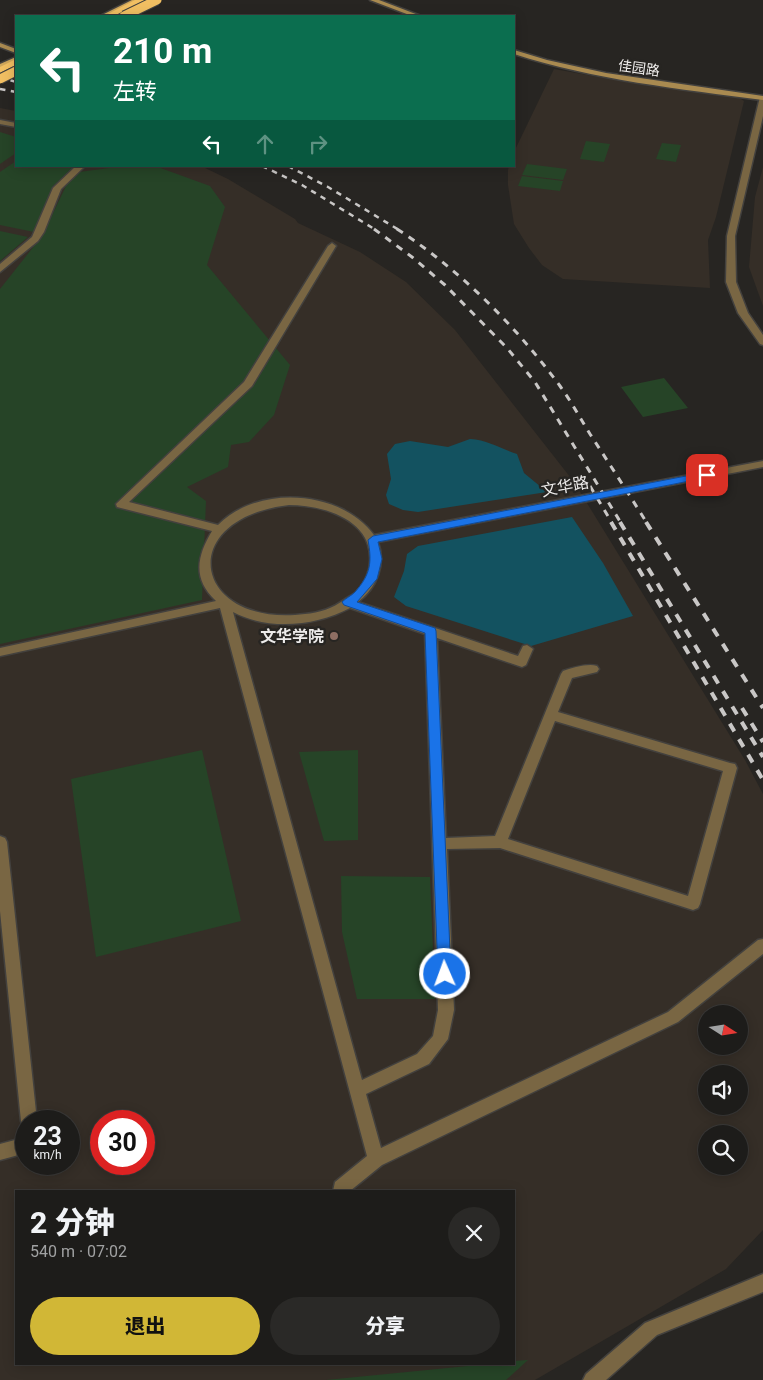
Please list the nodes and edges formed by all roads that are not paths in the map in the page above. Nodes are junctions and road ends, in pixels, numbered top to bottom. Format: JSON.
{"nodes":[{"id":1,"x":138,"y":0,"type":"edge"},
{"id":2,"x":163,"y":0,"type":"edge"},
{"id":3,"x":363,"y":0,"type":"edge"},
{"id":4,"x":372,"y":0,"type":"edge"},
{"id":5,"x":154,"y":2,"type":"edge"},
{"id":6,"x":105,"y":15,"type":"edge"},
{"id":7,"x":110,"y":15,"type":"edge"},
{"id":8,"x":126,"y":15,"type":"edge"},
{"id":9,"x":130,"y":15,"type":"edge"},
{"id":10,"x":405,"y":15,"type":"edge"},
{"id":11,"x":415,"y":15,"type":"edge"},
{"id":12,"x":0,"y":43,"type":"edge"},
{"id":13,"x":15,"y":46,"type":"edge"},
{"id":14,"x":15,"y":50,"type":"edge"},
{"id":15,"x":515,"y":51,"type":"edge"},
{"id":16,"x":15,"y":60,"type":"edge"},
{"id":17,"x":0,"y":69,"type":"edge"},
{"id":18,"x":15,"y":72,"type":"edge"},
{"id":19,"x":0,"y":79,"type":"edge"},
{"id":20,"x":763,"y":97,"type":"edge"},
{"id":21,"x":0,"y":122,"type":"edge"},
{"id":22,"x":15,"y":126,"type":"edge"},
{"id":23,"x":80,"y":167,"type":"edge"},
{"id":24,"x":332,"y":246,"type":"dead end"},
{"id":25,"x":0,"y":269,"type":"edge"},
{"id":26,"x":763,"y":342,"type":"edge"},
{"id":27,"x":763,"y":464,"type":"edge"},
{"id":28,"x":219,"y":529,"type":"junction"},
{"id":29,"x":373,"y":540,"type":"junction"},
{"id":30,"x":348,"y":602,"type":"junction"},
{"id":31,"x":225,"y":603,"type":"junction"},
{"id":32,"x":431,"y":631,"type":"junction"},
{"id":33,"x":527,"y":649,"type":"dead end"},
{"id":34,"x":0,"y":652,"type":"edge"},
{"id":35,"x":593,"y":669,"type":"dead end"},
{"id":36,"x":550,"y":715,"type":"junction"},
{"id":37,"x":0,"y":842,"type":"edge"},
{"id":38,"x":500,"y":842,"type":"junction"},
{"id":39,"x":440,"y":844,"type":"junction"},
{"id":40,"x":2,"y":875,"type":"edge"},
{"id":41,"x":763,"y":945,"type":"edge"},
{"id":42,"x":357,"y":1090,"type":"junction"},
{"id":43,"x":28,"y":1110,"type":"edge"},
{"id":44,"x":15,"y":1148,"type":"edge"},
{"id":45,"x":0,"y":1152,"type":"edge"},
{"id":46,"x":376,"y":1159,"type":"junction"},
{"id":47,"x":341,"y":1190,"type":"edge"},
{"id":48,"x":763,"y":1283,"type":"edge"},
{"id":49,"x":592,"y":1380,"type":"edge"}],
"edges":[{"from":1,"to":6,"type":"main road"},
{"from":1,"to":7,"type":"highway"},
{"from":2,"to":5,"type":"main road"},
{"from":3,"to":10,"type":"street"},
{"from":4,"to":11,"type":"street"},
{"from":5,"to":8,"type":"highway","bridge":true},
{"from":5,"to":9,"type":"main road"},
{"from":12,"to":13,"type":"street"},
{"from":12,"to":14,"type":"street"},
{"from":15,"to":20,"type":"street","name":"佳园路"},
{"from":16,"to":17,"type":"highway"},
{"from":18,"to":19,"type":"highway","bridge":true},
{"from":20,"to":26,"type":"street"},
{"from":21,"to":22,"type":"street"},
{"from":23,"to":25,"type":"street"},
{"from":24,"to":28,"type":"street"},
{"from":27,"to":29,"type":"street","name":"文华路"},
{"from":28,"to":29,"type":"street"},
{"from":28,"to":31,"type":"street"},
{"from":29,"to":30,"type":"street"},
{"from":30,"to":31,"type":"street"},
{"from":30,"to":32,"type":"street"},
{"from":31,"to":34,"type":"street"},
{"from":31,"to":42,"type":"street"},
{"from":32,"to":33,"type":"street"},
{"from":32,"to":39,"type":"street"},
{"from":35,"to":36,"type":"street"},
{"from":36,"to":38,"type":"street"},
{"from":36,"to":38,"type":"street"},
{"from":37,"to":40,"type":"street"},
{"from":38,"to":39,"type":"street"},
{"from":39,"to":42,"type":"street"},
{"from":40,"to":43,"type":"street"},
{"from":41,"to":46,"type":"street"},
{"from":42,"to":46,"type":"street"},
{"from":44,"to":45,"type":"street"},
{"from":46,"to":47,"type":"street"},
{"from":48,"to":49,"type":"street"}]}
